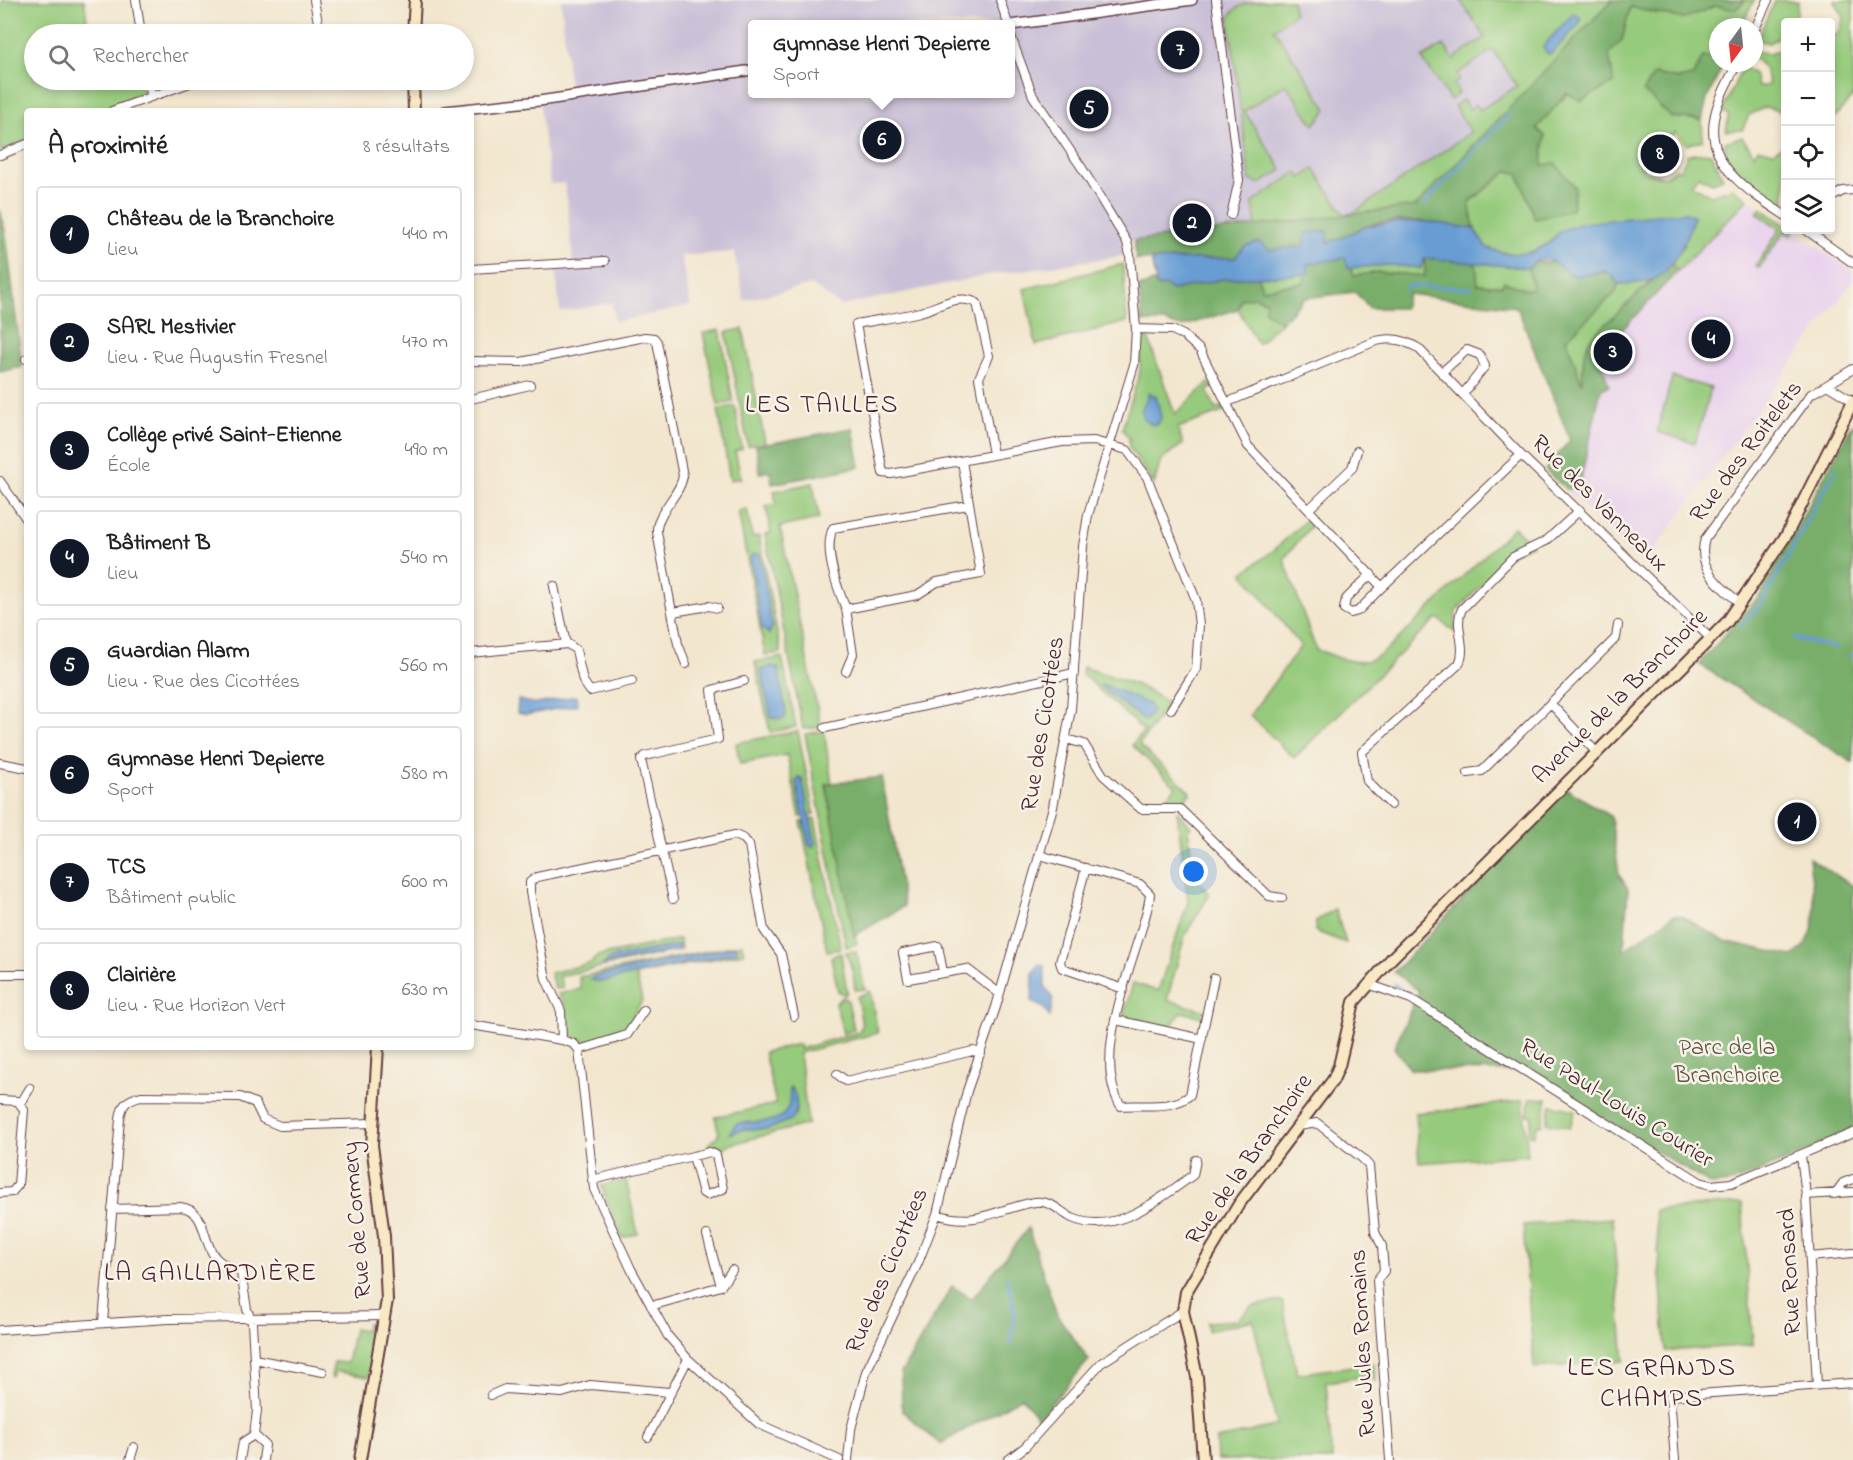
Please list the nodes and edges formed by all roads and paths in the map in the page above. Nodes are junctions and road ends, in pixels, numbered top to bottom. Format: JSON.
{"nodes":[{"id":1,"x":136,"y":0,"type":"edge"},
{"id":2,"x":314,"y":0,"type":"edge"},
{"id":3,"x":415,"y":0,"type":"edge"},
{"id":4,"x":1000,"y":0,"type":"edge"},
{"id":5,"x":1191,"y":0,"type":"edge"},
{"id":6,"x":1216,"y":0,"type":"edge"},
{"id":7,"x":1768,"y":0,"type":"edge"},
{"id":8,"x":1760,"y":18,"type":"edge"},
{"id":9,"x":1007,"y":20,"type":"edge"},
{"id":10,"x":140,"y":24,"type":"edge"},
{"id":11,"x":318,"y":24,"type":"edge"},
{"id":12,"x":414,"y":24,"type":"edge"},
{"id":13,"x":1015,"y":24,"type":"edge"},
{"id":14,"x":1015,"y":50,"type":"edge"},
{"id":15,"x":748,"y":71,"type":"edge"},
{"id":16,"x":1733,"y":72,"type":"edge"},
{"id":17,"x":150,"y":90,"type":"edge"},
{"id":18,"x":167,"y":90,"type":"edge"},
{"id":19,"x":413,"y":90,"type":"edge"},
{"id":20,"x":151,"y":95,"type":"junction"},
{"id":21,"x":122,"y":108,"type":"edge"},
{"id":22,"x":414,"y":108,"type":"edge"},
{"id":23,"x":473,"y":108,"type":"edge"},
{"id":24,"x":24,"y":145,"type":"edge"},
{"id":25,"x":0,"y":155,"type":"edge"},
{"id":26,"x":1853,"y":190,"type":"edge"},
{"id":27,"x":1835,"y":195,"type":"edge"},
{"id":28,"x":1781,"y":213,"type":"edge"},
{"id":29,"x":1231,"y":215,"type":"dead end"},
{"id":30,"x":1812,"y":234,"type":"edge"},
{"id":31,"x":605,"y":261,"type":"dead end"},
{"id":32,"x":1853,"y":263,"type":"edge"},
{"id":33,"x":474,"y":269,"type":"edge"},
{"id":34,"x":1136,"y":329,"type":"junction"},
{"id":35,"x":474,"y":361,"type":"edge"},
{"id":36,"x":1853,"y":369,"type":"edge"},
{"id":37,"x":1442,"y":372,"type":"junction"},
{"id":38,"x":1827,"y":385,"type":"junction"},
{"id":39,"x":530,"y":386,"type":"dead end"},
{"id":40,"x":1463,"y":394,"type":"junction"},
{"id":41,"x":474,"y":398,"type":"edge"},
{"id":42,"x":1853,"y":401,"type":"edge"},
{"id":43,"x":1228,"y":402,"type":"junction"},
{"id":44,"x":1109,"y":444,"type":"junction"},
{"id":45,"x":1357,"y":451,"type":"dead end"},
{"id":46,"x":993,"y":454,"type":"junction"},
{"id":47,"x":1521,"y":455,"type":"junction"},
{"id":48,"x":962,"y":461,"type":"junction"},
{"id":49,"x":0,"y":481,"type":"edge"},
{"id":50,"x":968,"y":505,"type":"junction"},
{"id":51,"x":1310,"y":508,"type":"junction"},
{"id":52,"x":1580,"y":510,"type":"junction"},
{"id":53,"x":24,"y":516,"type":"edge"},
{"id":54,"x":1371,"y":574,"type":"junction"},
{"id":55,"x":554,"y":586,"type":"dead end"},
{"id":56,"x":1382,"y":587,"type":"junction"},
{"id":57,"x":1740,"y":603,"type":"junction"},
{"id":58,"x":717,"y":608,"type":"dead end"},
{"id":59,"x":846,"y":609,"type":"junction"},
{"id":60,"x":673,"y":612,"type":"junction"},
{"id":61,"x":1618,"y":625,"type":"dead end"},
{"id":62,"x":1710,"y":638,"type":"junction"},
{"id":63,"x":566,"y":644,"type":"junction"},
{"id":64,"x":474,"y":653,"type":"edge"},
{"id":65,"x":686,"y":664,"type":"dead end"},
{"id":66,"x":846,"y":671,"type":"dead end"},
{"id":67,"x":1074,"y":673,"type":"junction"},
{"id":68,"x":632,"y":681,"type":"dead end"},
{"id":69,"x":744,"y":681,"type":"dead end"},
{"id":70,"x":1551,"y":704,"type":"junction"},
{"id":71,"x":1171,"y":709,"type":"dead end"},
{"id":72,"x":825,"y":728,"type":"dead end"},
{"id":73,"x":1066,"y":738,"type":"junction"},
{"id":74,"x":1597,"y":752,"type":"junction"},
{"id":75,"x":0,"y":763,"type":"edge"},
{"id":76,"x":24,"y":767,"type":"edge"},
{"id":77,"x":1468,"y":773,"type":"dead end"},
{"id":78,"x":1391,"y":805,"type":"dead end"},
{"id":79,"x":662,"y":852,"type":"junction"},
{"id":80,"x":1040,"y":855,"type":"junction"},
{"id":81,"x":1086,"y":868,"type":"junction"},
{"id":82,"x":1282,"y":898,"type":"dead end"},
{"id":83,"x":673,"y":899,"type":"dead end"},
{"id":84,"x":943,"y":972,"type":"junction"},
{"id":85,"x":0,"y":974,"type":"edge"},
{"id":86,"x":24,"y":974,"type":"edge"},
{"id":87,"x":1214,"y":978,"type":"dead end"},
{"id":88,"x":1368,"y":984,"type":"junction"},
{"id":89,"x":1124,"y":989,"type":"junction"},
{"id":90,"x":999,"y":993,"type":"junction"},
{"id":91,"x":644,"y":1010,"type":"dead end"},
{"id":92,"x":794,"y":1016,"type":"dead end"},
{"id":93,"x":1116,"y":1020,"type":"junction"},
{"id":94,"x":474,"y":1025,"type":"edge"},
{"id":95,"x":562,"y":1040,"type":"junction"},
{"id":96,"x":1202,"y":1040,"type":"junction"},
{"id":97,"x":378,"y":1050,"type":"edge"},
{"id":98,"x":579,"y":1050,"type":"junction"},
{"id":99,"x":981,"y":1053,"type":"junction"},
{"id":100,"x":837,"y":1074,"type":"dead end"},
{"id":101,"x":30,"y":1088,"type":"dead end"},
{"id":102,"x":0,"y":1100,"type":"edge"},
{"id":103,"x":21,"y":1103,"type":"junction"},
{"id":104,"x":372,"y":1123,"type":"junction"},
{"id":105,"x":1299,"y":1126,"type":"junction"},
{"id":106,"x":1853,"y":1133,"type":"edge"},
{"id":107,"x":693,"y":1156,"type":"junction"},
{"id":108,"x":1801,"y":1156,"type":"junction"},
{"id":109,"x":1196,"y":1160,"type":"dead end"},
{"id":110,"x":1853,"y":1179,"type":"edge"},
{"id":111,"x":592,"y":1180,"type":"junction"},
{"id":112,"x":1853,"y":1192,"type":"edge"},
{"id":113,"x":0,"y":1193,"type":"edge"},
{"id":114,"x":1835,"y":1194,"type":"junction"},
{"id":115,"x":1806,"y":1195,"type":"junction"},
{"id":116,"x":112,"y":1209,"type":"junction"},
{"id":117,"x":937,"y":1215,"type":"junction"},
{"id":118,"x":707,"y":1235,"type":"dead end"},
{"id":119,"x":1853,"y":1253,"type":"edge"},
{"id":120,"x":1810,"y":1257,"type":"junction"},
{"id":121,"x":732,"y":1270,"type":"dead end"},
{"id":122,"x":721,"y":1286,"type":"junction"},
{"id":123,"x":651,"y":1306,"type":"junction"},
{"id":124,"x":1184,"y":1311,"type":"junction"},
{"id":125,"x":248,"y":1316,"type":"junction"},
{"id":126,"x":385,"y":1316,"type":"junction"},
{"id":127,"x":103,"y":1322,"type":"junction"},
{"id":128,"x":0,"y":1330,"type":"edge"},
{"id":129,"x":254,"y":1359,"type":"junction"},
{"id":130,"x":688,"y":1359,"type":"junction"},
{"id":131,"x":323,"y":1372,"type":"dead end"},
{"id":132,"x":1853,"y":1383,"type":"edge"},
{"id":133,"x":1817,"y":1385,"type":"junction"},
{"id":134,"x":669,"y":1392,"type":"junction"},
{"id":135,"x":490,"y":1395,"type":"dead end"},
{"id":136,"x":254,"y":1435,"type":"junction"},
{"id":137,"x":648,"y":1437,"type":"dead end"},
{"id":138,"x":134,"y":1447,"type":"dead end"},
{"id":139,"x":130,"y":1460,"type":"edge"},
{"id":140,"x":240,"y":1460,"type":"edge"},
{"id":141,"x":262,"y":1460,"type":"edge"},
{"id":142,"x":360,"y":1460,"type":"edge"},
{"id":143,"x":839,"y":1460,"type":"edge"},
{"id":144,"x":848,"y":1460,"type":"edge"},
{"id":145,"x":1008,"y":1460,"type":"edge"},
{"id":146,"x":1203,"y":1460,"type":"edge"},
{"id":147,"x":1390,"y":1460,"type":"edge"},
{"id":148,"x":1675,"y":1460,"type":"edge"}],
"edges":[{"from":1,"to":10,"type":"street"},
{"from":2,"to":11,"type":"street"},
{"from":3,"to":12,"type":"main road"},
{"from":4,"to":9,"type":"street"},
{"from":5,"to":13,"type":"street"},
{"from":6,"to":29,"type":"street"},
{"from":7,"to":8,"type":"street"},
{"from":14,"to":34,"type":"street","name":"Rue des Cicottées"},
{"from":15,"to":23,"type":"street"},
{"from":16,"to":28,"type":"street"},
{"from":17,"to":20,"type":"street"},
{"from":18,"to":20,"type":"street"},
{"from":19,"to":22,"type":"main road"},
{"from":20,"to":21,"type":"street"},
{"from":24,"to":25,"type":"street"},
{"from":26,"to":27,"type":"street"},
{"from":30,"to":32,"type":"street"},
{"from":31,"to":33,"type":"street"},
{"from":34,"to":43,"type":"street"},
{"from":34,"to":44,"type":"street","name":"Rue des Cicottées"},
{"from":35,"to":60,"type":"street"},
{"from":36,"to":38,"type":"street","name":"Rue des Roitelets"},
{"from":37,"to":40,"type":"street","name":"Rue des Vanneaux"},
{"from":37,"to":40,"type":"street"},
{"from":37,"to":43,"type":"street","name":"Rue des Vanneaux"},
{"from":38,"to":42,"type":"street","name":"Rue des Roitelets"},
{"from":38,"to":57,"type":"street","name":"Rue des Roitelets"},
{"from":39,"to":41,"type":"street"},
{"from":40,"to":47,"type":"street","name":"Rue des Vanneaux"},
{"from":42,"to":57,"type":"main road","name":"Avenue de la Branchoire"},
{"from":43,"to":51,"type":"street"},
{"from":44,"to":46,"type":"street"},
{"from":44,"to":67,"type":"street","name":"Rue des Cicottées"},
{"from":44,"to":71,"type":"street"},
{"from":45,"to":51,"type":"street"},
{"from":46,"to":48,"type":"street"},
{"from":46,"to":48,"type":"street"},
{"from":47,"to":52,"type":"street","name":"Rue des Vanneaux"},
{"from":47,"to":56,"type":"street"},
{"from":48,"to":50,"type":"street"},
{"from":49,"to":53,"type":"street"},
{"from":50,"to":59,"type":"street"},
{"from":50,"to":59,"type":"street"},
{"from":51,"to":54,"type":"street"},
{"from":52,"to":62,"type":"street","name":"Rue des Vanneaux"},
{"from":52,"to":78,"type":"street"},
{"from":54,"to":56,"type":"street"},
{"from":54,"to":56,"type":"street"},
{"from":55,"to":63,"type":"street"},
{"from":57,"to":62,"type":"main road","name":"Avenue de la Branchoire"},
{"from":58,"to":60,"type":"street"},
{"from":59,"to":66,"type":"street"},
{"from":60,"to":65,"type":"street"},
{"from":61,"to":70,"type":"street"},
{"from":62,"to":74,"type":"main road","name":"Avenue de la Branchoire"},
{"from":63,"to":64,"type":"street"},
{"from":63,"to":68,"type":"street"},
{"from":67,"to":72,"type":"street"},
{"from":67,"to":73,"type":"street","name":"Rue des Cicottées"},
{"from":69,"to":79,"type":"street"},
{"from":70,"to":74,"type":"street"},
{"from":70,"to":77,"type":"street"},
{"from":73,"to":80,"type":"street","name":"Rue des Cicottées"},
{"from":73,"to":82,"type":"street"},
{"from":74,"to":88,"type":"main road","name":"Avenue de la Branchoire"},
{"from":75,"to":76,"type":"street"},
{"from":79,"to":83,"type":"street"},
{"from":79,"to":92,"type":"street"},
{"from":79,"to":95,"type":"street"},
{"from":80,"to":81,"type":"street"},
{"from":80,"to":90,"type":"street","name":"Rue des Cicottées"},
{"from":81,"to":89,"type":"street"},
{"from":81,"to":89,"type":"street"},
{"from":84,"to":84,"type":"street"},
{"from":84,"to":90,"type":"street"},
{"from":85,"to":86,"type":"street"},
{"from":87,"to":96,"type":"street"},
{"from":88,"to":105,"type":"main road","name":"Rue de la Branchoire"},
{"from":88,"to":108,"type":"street","name":"Rue Paul-Louis Courier"},
{"from":89,"to":93,"type":"street"},
{"from":90,"to":99,"type":"street","name":"Rue des Cicottées"},
{"from":91,"to":98,"type":"street"},
{"from":93,"to":96,"type":"street"},
{"from":93,"to":96,"type":"street"},
{"from":94,"to":95,"type":"street"},
{"from":95,"to":98,"type":"street"},
{"from":97,"to":104,"type":"main road","name":"Rue de Cormery"},
{"from":98,"to":111,"type":"street"},
{"from":99,"to":100,"type":"street"},
{"from":99,"to":117,"type":"street","name":"Rue des Cicottées"},
{"from":101,"to":103,"type":"street"},
{"from":102,"to":103,"type":"street"},
{"from":103,"to":113,"type":"street"},
{"from":104,"to":116,"type":"street"},
{"from":104,"to":126,"type":"main road","name":"Rue de Cormery"},
{"from":105,"to":124,"type":"main road","name":"Rue de la Branchoire"},
{"from":105,"to":147,"type":"street","name":"Rue Jules Romains"},
{"from":106,"to":108,"type":"street","name":"Rue Paul-Louis Courier"},
{"from":107,"to":107,"type":"street"},
{"from":107,"to":111,"type":"street"},
{"from":108,"to":115,"type":"street","name":"Rue Ronsard"},
{"from":109,"to":117,"type":"street"},
{"from":110,"to":114,"type":"street"},
{"from":111,"to":123,"type":"street"},
{"from":112,"to":114,"type":"street"},
{"from":114,"to":115,"type":"street"},
{"from":115,"to":120,"type":"street","name":"Rue Ronsard"},
{"from":116,"to":125,"type":"street"},
{"from":116,"to":127,"type":"street"},
{"from":117,"to":144,"type":"street","name":"Rue des Cicottées"},
{"from":118,"to":122,"type":"street"},
{"from":119,"to":120,"type":"street"},
{"from":120,"to":133,"type":"street","name":"Rue Ronsard"},
{"from":121,"to":122,"type":"street"},
{"from":122,"to":123,"type":"street"},
{"from":123,"to":130,"type":"street"},
{"from":124,"to":145,"type":"street"},
{"from":124,"to":146,"type":"main road"},
{"from":125,"to":126,"type":"street"},
{"from":125,"to":127,"type":"street"},
{"from":125,"to":129,"type":"street"},
{"from":126,"to":142,"type":"main road","name":"Rue de Cormery"},
{"from":127,"to":128,"type":"street"},
{"from":129,"to":131,"type":"street"},
{"from":129,"to":136,"type":"street"},
{"from":130,"to":134,"type":"street"},
{"from":130,"to":143,"type":"street"},
{"from":132,"to":133,"type":"street"},
{"from":133,"to":148,"type":"street"},
{"from":134,"to":135,"type":"street"},
{"from":134,"to":137,"type":"street"},
{"from":136,"to":140,"type":"street"},
{"from":136,"to":141,"type":"street"},
{"from":138,"to":139,"type":"street"}]}
